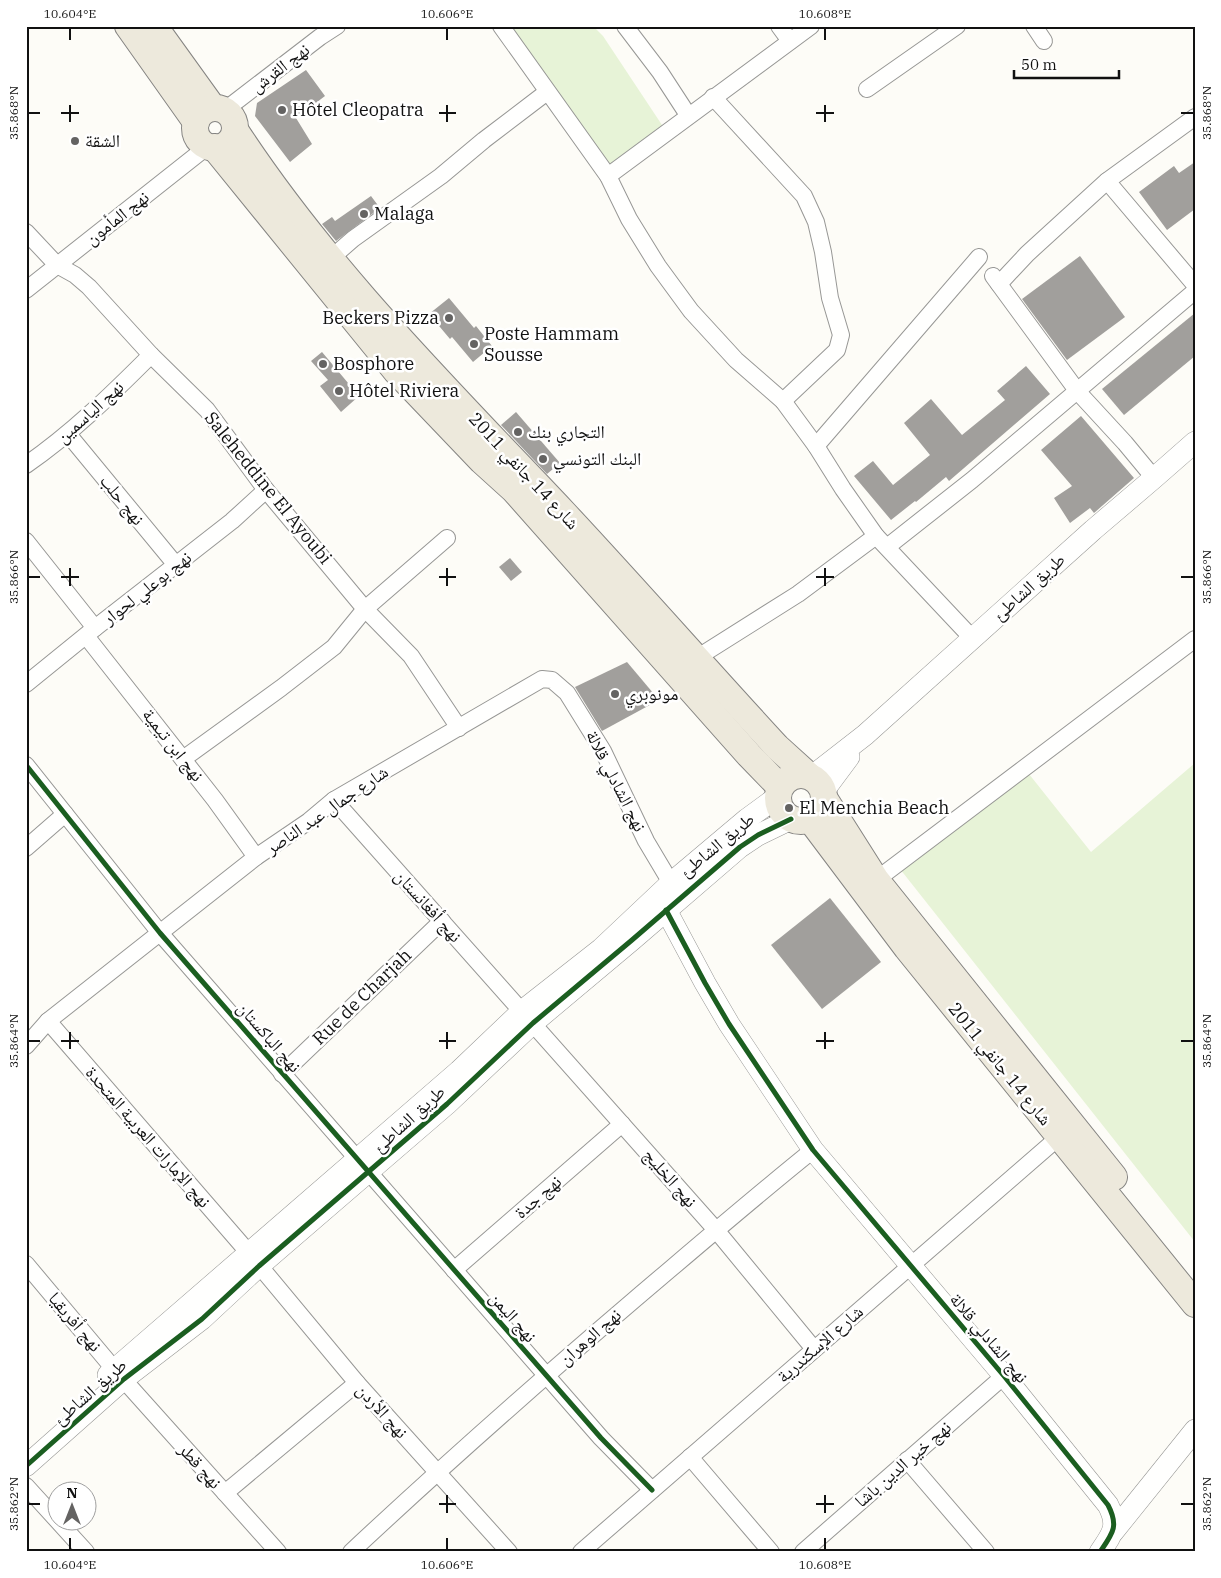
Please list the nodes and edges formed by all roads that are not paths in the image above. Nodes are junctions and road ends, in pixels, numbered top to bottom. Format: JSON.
{"nodes":[{"id":1,"x":128,"y":26,"type":"edge"},
{"id":2,"x":154,"y":26,"type":"edge"},
{"id":3,"x":337,"y":26,"type":"edge"},
{"id":4,"x":501,"y":26,"type":"edge"},
{"id":5,"x":625,"y":26,"type":"edge"},
{"id":6,"x":779,"y":26,"type":"edge"},
{"id":7,"x":811,"y":26,"type":"edge"},
{"id":8,"x":957,"y":26,"type":"edge"},
{"id":9,"x":1034,"y":26,"type":"edge"},
{"id":10,"x":315,"y":32,"type":"edge"},
{"id":11,"x":790,"y":41,"type":"junction"},
{"id":12,"x":1044,"y":41,"type":"dead end"},
{"id":13,"x":867,"y":89,"type":"dead end"},
{"id":14,"x":548,"y":92,"type":"junction"},
{"id":15,"x":713,"y":97,"type":"junction"},
{"id":16,"x":688,"y":115,"type":"junction"},
{"id":17,"x":1195,"y":117,"type":"edge"},
{"id":18,"x":217,"y":118,"type":"junction"},
{"id":19,"x":211,"y":147,"type":"junction"},
{"id":20,"x":608,"y":176,"type":"junction"},
{"id":21,"x":1107,"y":181,"type":"junction"},
{"id":22,"x":26,"y":232,"type":"edge"},
{"id":23,"x":979,"y":257,"type":"dead end"},
{"id":24,"x":330,"y":259,"type":"junction"},
{"id":25,"x":57,"y":265,"type":"junction"},
{"id":26,"x":1195,"y":285,"type":"edge"},
{"id":27,"x":26,"y":290,"type":"edge"},
{"id":28,"x":1195,"y":291,"type":"edge"},
{"id":29,"x":150,"y":355,"type":"junction"},
{"id":30,"x":1078,"y":392,"type":"junction"},
{"id":31,"x":784,"y":401,"type":"junction"},
{"id":32,"x":68,"y":434,"type":"junction"},
{"id":33,"x":1195,"y":442,"type":"edge"},
{"id":34,"x":816,"y":446,"type":"junction"},
{"id":35,"x":26,"y":465,"type":"edge"},
{"id":36,"x":1154,"y":478,"type":"junction"},
{"id":37,"x":266,"y":490,"type":"junction"},
{"id":38,"x":447,"y":538,"type":"dead end"},
{"id":39,"x":26,"y":541,"type":"edge"},
{"id":40,"x":881,"y":542,"type":"junction"},
{"id":41,"x":176,"y":565,"type":"junction"},
{"id":42,"x":365,"y":609,"type":"junction"},
{"id":43,"x":91,"y":632,"type":"junction"},
{"id":44,"x":972,"y":638,"type":"junction"},
{"id":45,"x":1195,"y":639,"type":"edge"},
{"id":46,"x":695,"y":658,"type":"junction"},
{"id":47,"x":27,"y":682,"type":"edge"},
{"id":48,"x":556,"y":683,"type":"joint"},
{"id":49,"x":459,"y":728,"type":"junction"},
{"id":50,"x":183,"y":759,"type":"junction"},
{"id":51,"x":26,"y":765,"type":"edge"},
{"id":52,"x":817,"y":786,"type":"junction"},
{"id":53,"x":779,"y":792,"type":"junction"},
{"id":54,"x":334,"y":800,"type":"junction"},
{"id":55,"x":65,"y":814,"type":"junction"},
{"id":56,"x":800,"y":819,"type":"junction"},
{"id":57,"x":26,"y":848,"type":"edge"},
{"id":58,"x":256,"y":857,"type":"junction"},
{"id":59,"x":876,"y":880,"type":"junction"},
{"id":60,"x":671,"y":883,"type":"junction"},
{"id":61,"x":666,"y":910,"type":"junction"},
{"id":62,"x":442,"y":921,"type":"junction"},
{"id":63,"x":160,"y":933,"type":"junction"},
{"id":64,"x":528,"y":1017,"type":"junction"},
{"id":65,"x":48,"y":1021,"type":"junction"},
{"id":66,"x":26,"y":1046,"type":"edge"},
{"id":67,"x":282,"y":1074,"type":"junction"},
{"id":68,"x":622,"y":1124,"type":"junction"},
{"id":69,"x":1058,"y":1137,"type":"junction"},
{"id":70,"x":814,"y":1150,"type":"junction"},
{"id":71,"x":363,"y":1166,"type":"junction"},
{"id":72,"x":716,"y":1230,"type":"junction"},
{"id":73,"x":253,"y":1259,"type":"junction"},
{"id":74,"x":26,"y":1264,"type":"edge"},
{"id":75,"x":910,"y":1266,"type":"junction"},
{"id":76,"x":454,"y":1270,"type":"junction"},
{"id":77,"x":1195,"y":1277,"type":"edge"},
{"id":78,"x":1195,"y":1304,"type":"edge"},
{"id":79,"x":814,"y":1349,"type":"junction"},
{"id":80,"x":119,"y":1374,"type":"junction"},
{"id":81,"x":546,"y":1375,"type":"junction"},
{"id":82,"x":1004,"y":1376,"type":"junction"},
{"id":83,"x":357,"y":1383,"type":"junction"},
{"id":84,"x":1195,"y":1430,"type":"edge"},
{"id":85,"x":26,"y":1447,"type":"edge"},
{"id":86,"x":690,"y":1458,"type":"junction"},
{"id":87,"x":907,"y":1460,"type":"junction"},
{"id":88,"x":26,"y":1466,"type":"edge"},
{"id":89,"x":437,"y":1472,"type":"junction"},
{"id":90,"x":26,"y":1486,"type":"edge"},
{"id":91,"x":652,"y":1490,"type":"junction"},
{"id":92,"x":225,"y":1493,"type":"junction"},
{"id":93,"x":1113,"y":1532,"type":"junction"},
{"id":94,"x":588,"y":1550,"type":"edge"},
{"id":95,"x":86,"y":1552,"type":"edge"},
{"id":96,"x":278,"y":1552,"type":"edge"},
{"id":97,"x":351,"y":1552,"type":"edge"},
{"id":98,"x":509,"y":1552,"type":"edge"},
{"id":99,"x":770,"y":1552,"type":"edge"},
{"id":100,"x":803,"y":1552,"type":"edge"},
{"id":101,"x":986,"y":1552,"type":"edge"},
{"id":102,"x":1100,"y":1552,"type":"edge"}],
"edges":[{"from":1,"to":18,"type":"main road","name":"شارع 14 جانفي 2011"},
{"from":2,"to":18,"type":"main road","name":"شارع 14 جانفي 2011"},
{"from":3,"to":10,"type":"street","name":"نهج القرش"},
{"from":4,"to":14,"type":"street"},
{"from":5,"to":16,"type":"street"},
{"from":6,"to":11,"type":"street"},
{"from":7,"to":11,"type":"street"},
{"from":8,"to":13,"type":"street"},
{"from":9,"to":12,"type":"street"},
{"from":10,"to":18,"type":"street","name":"نهج القرش"},
{"from":11,"to":15,"type":"street"},
{"from":14,"to":20,"type":"street"},
{"from":14,"to":24,"type":"street"},
{"from":15,"to":16,"type":"street"},
{"from":15,"to":31,"type":"street"},
{"from":16,"to":20,"type":"street"},
{"from":17,"to":21,"type":"street"},
{"from":18,"to":19,"type":"main road","name":"شارع 14 جانفي 2011"},
{"from":18,"to":24,"type":"main road","name":"شارع 14 جانفي 2011"},
{"from":19,"to":25,"type":"street","name":"نهج المأمون"},
{"from":19,"to":53,"type":"main road","name":"شارع 14 جانفي 2011"},
{"from":20,"to":31,"type":"street"},
{"from":21,"to":26,"type":"street"},
{"from":21,"to":30,"type":"street"},
{"from":22,"to":25,"type":"street","name":"Saleheddine El Ayoubi"},
{"from":23,"to":34,"type":"street"},
{"from":24,"to":46,"type":"main road","name":"شارع 14 جانفي 2011"},
{"from":25,"to":27,"type":"street","name":"نهج المأمون"},
{"from":25,"to":29,"type":"street","name":"Saleheddine El Ayoubi"},
{"from":28,"to":30,"type":"street"},
{"from":29,"to":32,"type":"street","name":"نهج الياسمين"},
{"from":29,"to":37,"type":"street","name":"Saleheddine El Ayoubi"},
{"from":30,"to":36,"type":"street"},
{"from":30,"to":40,"type":"street"},
{"from":31,"to":34,"type":"street"},
{"from":32,"to":35,"type":"street","name":"نهج الياسمين"},
{"from":32,"to":41,"type":"street","name":"نهج حلب"},
{"from":33,"to":36,"type":"street","name":"طريق الشاطئ"},
{"from":34,"to":40,"type":"street"},
{"from":36,"to":44,"type":"street","name":"طريق الشاطئ"},
{"from":37,"to":41,"type":"street","name":"نهج بوعلي لحوار"},
{"from":37,"to":42,"type":"street","name":"Saleheddine El Ayoubi"},
{"from":38,"to":42,"type":"street"},
{"from":39,"to":43,"type":"street","name":"نهج ابن تيمية"},
{"from":40,"to":44,"type":"street"},
{"from":40,"to":46,"type":"street"},
{"from":41,"to":43,"type":"street","name":"نهج بوعلي لحوار"},
{"from":42,"to":49,"type":"street","name":"Saleheddine El Ayoubi"},
{"from":42,"to":50,"type":"street"},
{"from":43,"to":47,"type":"street","name":"نهج بوعلي لحوار"},
{"from":43,"to":50,"type":"street","name":"نهج ابن تيمية"},
{"from":44,"to":52,"type":"street","name":"طريق الشاطئ"},
{"from":45,"to":59,"type":"street"},
{"from":46,"to":52,"type":"main road","name":"شارع 14 جانفي 2011"},
{"from":48,"to":49,"type":"street","name":"شارع جمال عبد الناصر"},
{"from":48,"to":60,"type":"street","name":"نهج الشادلي قلالة"},
{"from":49,"to":54,"type":"street","name":"شارع جمال عبد الناصر"},
{"from":50,"to":58,"type":"street","name":"نهج ابن تيمية"},
{"from":51,"to":55,"type":"street","name":"نهج الباكستان"},
{"from":52,"to":53,"type":"main road"},
{"from":52,"to":56,"type":"main road"},
{"from":52,"to":59,"type":"main road","name":"شارع 14 جانفي 2011"},
{"from":53,"to":56,"type":"main road"},
{"from":53,"to":60,"type":"street","name":"طريق الشاطئ"},
{"from":54,"to":58,"type":"street","name":"شارع جمال عبد الناصر"},
{"from":54,"to":62,"type":"street","name":"نهج أفغانستان"},
{"from":55,"to":57,"type":"street"},
{"from":55,"to":63,"type":"street","name":"نهج الباكستان"},
{"from":56,"to":61,"type":"street","name":"طريق الشاطئ"},
{"from":56,"to":69,"type":"main road","name":"شارع 14 جانفي 2011"},
{"from":58,"to":63,"type":"street","name":"شارع جمال عبد الناصر"},
{"from":59,"to":77,"type":"main road","name":"شارع 14 جانفي 2011"},
{"from":60,"to":64,"type":"street","name":"طريق الشاطئ"},
{"from":61,"to":64,"type":"street","name":"طريق الشاطئ"},
{"from":61,"to":70,"type":"street","name":"نهج الشادلي قلالة"},
{"from":62,"to":64,"type":"street","name":"نهج أفغانستان"},
{"from":62,"to":67,"type":"street","name":"Rue de Charjah"},
{"from":63,"to":65,"type":"street","name":"شارع جمال عبد الناصر"},
{"from":63,"to":67,"type":"street","name":"نهج الباكستان"},
{"from":64,"to":68,"type":"street","name":"نهج الخليج"},
{"from":64,"to":71,"type":"street","name":"طريق الشاطئ"},
{"from":65,"to":66,"type":"street","name":"شارع جمال عبد الناصر"},
{"from":65,"to":73,"type":"street","name":"نهج الإمارات العربية المتحدة"},
{"from":67,"to":71,"type":"street","name":"نهج الباكستان"},
{"from":68,"to":72,"type":"street","name":"نهج الخليج"},
{"from":68,"to":76,"type":"street","name":"نهج جدة"},
{"from":69,"to":75,"type":"street","name":"شارع الإسكندرية"},
{"from":69,"to":78,"type":"main road","name":"شارع 14 جانفي 2011"},
{"from":70,"to":72,"type":"street","name":"نهج الوهران"},
{"from":70,"to":75,"type":"street","name":"نهج الشادلي قلالة"},
{"from":71,"to":73,"type":"street","name":"طريق الشاطئ"},
{"from":71,"to":76,"type":"street","name":"نهج اليمن"},
{"from":72,"to":79,"type":"street","name":"نهج الخليج"},
{"from":72,"to":81,"type":"street","name":"نهج الوهران"},
{"from":73,"to":80,"type":"street","name":"طريق الشاطئ"},
{"from":73,"to":83,"type":"street","name":"نهج الأردن"},
{"from":74,"to":80,"type":"street","name":"نهج أفريقيا"},
{"from":75,"to":79,"type":"street","name":"شارع الإسكندرية"},
{"from":75,"to":82,"type":"street","name":"نهج الشادلي قلالة"},
{"from":76,"to":81,"type":"street","name":"نهج اليمن"},
{"from":79,"to":86,"type":"street","name":"شارع الإسكندرية"},
{"from":80,"to":85,"type":"street","name":"طريق الشاطئ"},
{"from":80,"to":88,"type":"street","name":"طريق الشاطئ"},
{"from":80,"to":92,"type":"street","name":"نهج قطر"},
{"from":81,"to":89,"type":"street","name":"نهج الوهران"},
{"from":81,"to":91,"type":"street","name":"نهج اليمن"},
{"from":82,"to":87,"type":"street","name":"نهج خير الدين باشا"},
{"from":82,"to":93,"type":"street","name":"نهج الشادلي قلالة"},
{"from":83,"to":89,"type":"street","name":"نهج الأردن"},
{"from":83,"to":92,"type":"street"},
{"from":84,"to":93,"type":"street"},
{"from":86,"to":91,"type":"street","name":"شارع الإسكندرية"},
{"from":86,"to":99,"type":"street"},
{"from":87,"to":100,"type":"street","name":"نهج خير الدين باشا"},
{"from":87,"to":101,"type":"street"},
{"from":89,"to":97,"type":"street","name":"نهج الوهران"},
{"from":89,"to":98,"type":"street","name":"نهج الأردن"},
{"from":90,"to":95,"type":"street"},
{"from":91,"to":94,"type":"street","name":"شارع الإسكندرية"},
{"from":92,"to":96,"type":"street","name":"نهج قطر"},
{"from":93,"to":102,"type":"street"}]}
